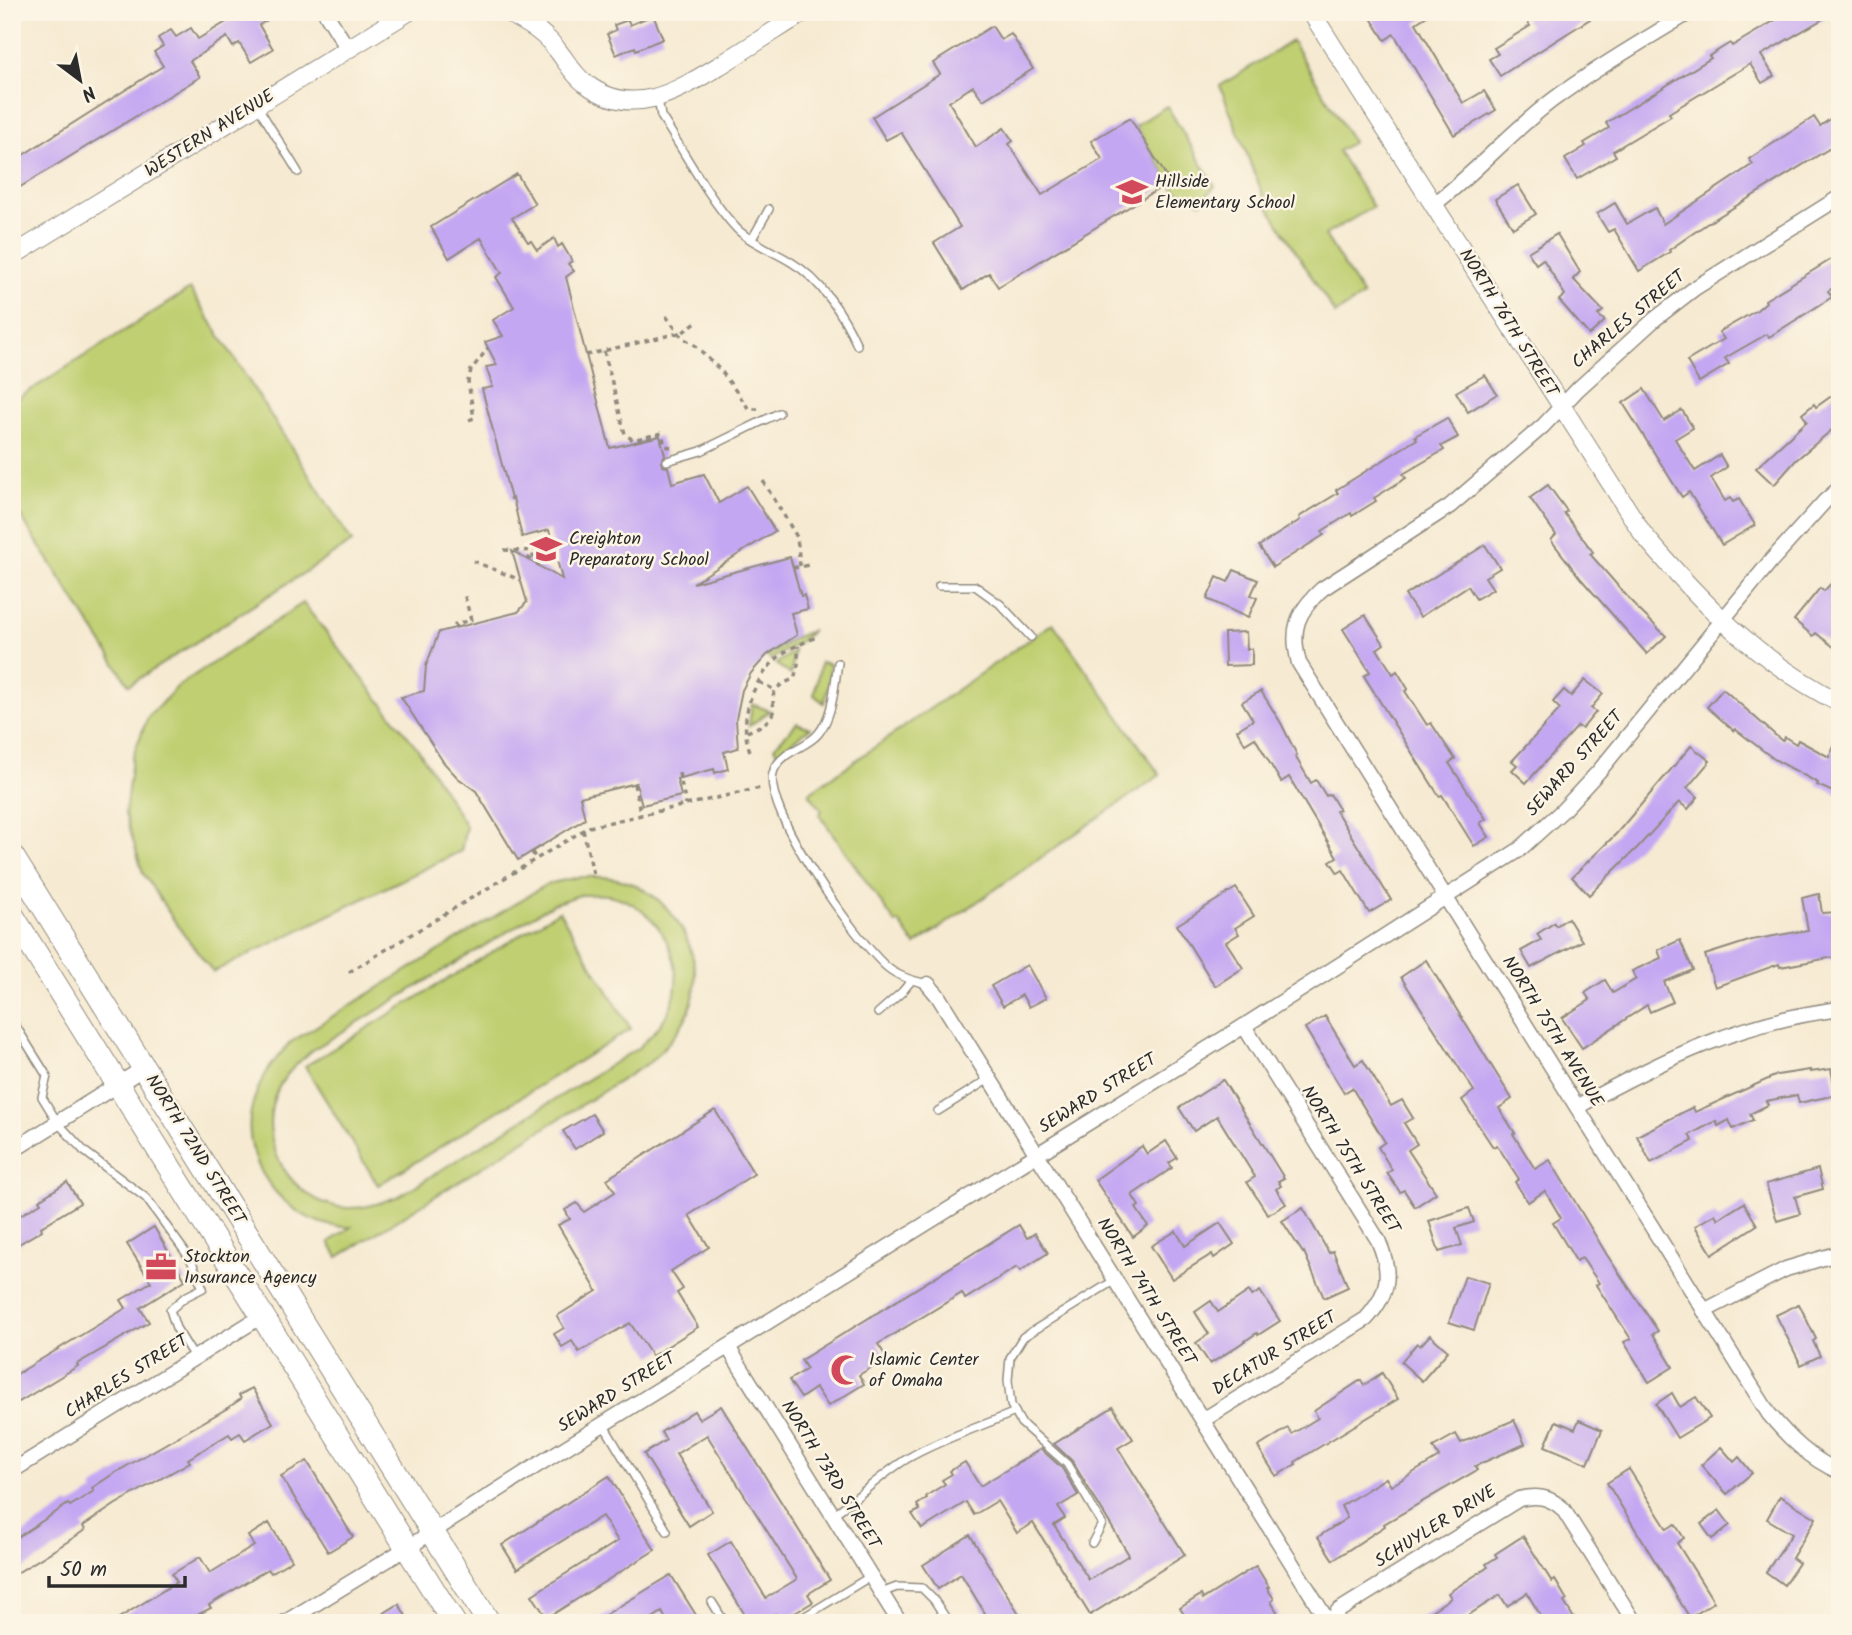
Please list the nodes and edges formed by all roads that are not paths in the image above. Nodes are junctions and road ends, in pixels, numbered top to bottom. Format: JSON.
{"nodes":[{"id":1,"x":325,"y":12,"type":"edge"},
{"id":2,"x":408,"y":12,"type":"edge"},
{"id":3,"x":804,"y":12,"type":"edge"},
{"id":4,"x":1311,"y":12,"type":"edge"},
{"id":5,"x":1690,"y":12,"type":"edge"},
{"id":6,"x":511,"y":13,"type":"edge"},
{"id":7,"x":348,"y":49,"type":"junction"},
{"id":8,"x":658,"y":98,"type":"junction"},
{"id":9,"x":257,"y":105,"type":"junction"},
{"id":10,"x":298,"y":172,"type":"dead end"},
{"id":11,"x":1840,"y":197,"type":"edge"},
{"id":12,"x":1433,"y":205,"type":"junction"},
{"id":13,"x":769,"y":209,"type":"dead end"},
{"id":14,"x":752,"y":239,"type":"junction"},
{"id":15,"x":12,"y":256,"type":"edge"},
{"id":16,"x":857,"y":345,"type":"dead end"},
{"id":17,"x":1561,"y":406,"type":"junction"},
{"id":18,"x":779,"y":413,"type":"dead end"},
{"id":19,"x":667,"y":461,"type":"dead end"},
{"id":20,"x":1840,"y":488,"type":"edge"},
{"id":21,"x":939,"y":586,"type":"dead end"},
{"id":22,"x":1322,"y":589,"type":"joint"},
{"id":23,"x":1722,"y":621,"type":"junction"},
{"id":24,"x":1031,"y":637,"type":"dead end"},
{"id":25,"x":838,"y":663,"type":"dead end"},
{"id":26,"x":1840,"y":703,"type":"edge"},
{"id":27,"x":12,"y":856,"type":"edge"},
{"id":28,"x":1446,"y":898,"type":"junction"},
{"id":29,"x":12,"y":915,"type":"edge"},
{"id":30,"x":911,"y":981,"type":"junction"},
{"id":31,"x":928,"y":984,"type":"joint"},
{"id":32,"x":1840,"y":1009,"type":"edge"},
{"id":33,"x":878,"y":1013,"type":"dead end"},
{"id":34,"x":12,"y":1020,"type":"edge"},
{"id":35,"x":1244,"y":1026,"type":"junction"},
{"id":36,"x":144,"y":1068,"type":"junction"},
{"id":37,"x":990,"y":1079,"type":"junction"},
{"id":38,"x":118,"y":1084,"type":"junction"},
{"id":39,"x":1577,"y":1107,"type":"junction"},
{"id":40,"x":938,"y":1111,"type":"dead end"},
{"id":41,"x":58,"y":1123,"type":"junction"},
{"id":42,"x":12,"y":1152,"type":"edge"},
{"id":43,"x":1037,"y":1154,"type":"junction"},
{"id":44,"x":1840,"y":1253,"type":"edge"},
{"id":45,"x":1115,"y":1279,"type":"junction"},
{"id":46,"x":1704,"y":1311,"type":"junction"},
{"id":47,"x":262,"y":1316,"type":"junction"},
{"id":48,"x":1366,"y":1319,"type":"joint"},
{"id":49,"x":728,"y":1347,"type":"junction"},
{"id":50,"x":194,"y":1358,"type":"junction"},
{"id":51,"x":1015,"y":1412,"type":"junction"},
{"id":52,"x":1203,"y":1420,"type":"junction"},
{"id":53,"x":603,"y":1424,"type":"junction"},
{"id":54,"x":12,"y":1471,"type":"edge"},
{"id":55,"x":1840,"y":1472,"type":"edge"},
{"id":56,"x":832,"y":1515,"type":"junction"},
{"id":57,"x":667,"y":1531,"type":"dead end"},
{"id":58,"x":433,"y":1532,"type":"junction"},
{"id":59,"x":1092,"y":1543,"type":"dead end"},
{"id":60,"x":407,"y":1548,"type":"junction"},
{"id":61,"x":871,"y":1576,"type":"junction"},
{"id":62,"x":881,"y":1593,"type":"junction"},
{"id":63,"x":712,"y":1602,"type":"dead end"},
{"id":64,"x":284,"y":1623,"type":"edge"},
{"id":65,"x":454,"y":1623,"type":"edge"},
{"id":66,"x":489,"y":1623,"type":"edge"},
{"id":67,"x":725,"y":1623,"type":"edge"},
{"id":68,"x":794,"y":1623,"type":"edge"},
{"id":69,"x":900,"y":1623,"type":"edge"},
{"id":70,"x":949,"y":1623,"type":"edge"},
{"id":71,"x":1330,"y":1623,"type":"edge"},
{"id":72,"x":1635,"y":1623,"type":"edge"}],
"edges":[{"from":1,"to":7,"type":"street"},
{"from":2,"to":7,"type":"street","name":"WESTERN AVENUE"},
{"from":3,"to":8,"type":"street"},
{"from":4,"to":12,"type":"street","name":"NORTH 76TH STREET"},
{"from":5,"to":12,"type":"street"},
{"from":6,"to":8,"type":"street"},
{"from":7,"to":9,"type":"street","name":"WESTERN AVENUE"},
{"from":8,"to":14,"type":"lane"},
{"from":9,"to":10,"type":"lane"},
{"from":9,"to":15,"type":"street","name":"WESTERN AVENUE"},
{"from":11,"to":17,"type":"street","name":"CHARLES STREET"},
{"from":12,"to":17,"type":"street","name":"NORTH 76TH STREET"},
{"from":13,"to":14,"type":"lane"},
{"from":14,"to":16,"type":"lane"},
{"from":17,"to":22,"type":"street","name":"CHARLES STREET"},
{"from":17,"to":23,"type":"street","name":"NORTH 76TH STREET"},
{"from":18,"to":19,"type":"lane"},
{"from":20,"to":23,"type":"street","name":"SEWARD STREET"},
{"from":21,"to":24,"type":"lane"},
{"from":22,"to":28,"type":"street","name":"NORTH 75TH AVENUE"},
{"from":23,"to":26,"type":"street","name":"NORTH 76TH STREET"},
{"from":23,"to":28,"type":"street","name":"SEWARD STREET"},
{"from":25,"to":30,"type":"lane"},
{"from":27,"to":36,"type":"main road","name":"NORTH 72ND STREET"},
{"from":28,"to":35,"type":"street","name":"SEWARD STREET"},
{"from":28,"to":39,"type":"street","name":"NORTH 75TH AVENUE"},
{"from":29,"to":38,"type":"main road","name":"NORTH 72ND STREET"},
{"from":30,"to":31,"type":"lane"},
{"from":30,"to":33,"type":"lane"},
{"from":31,"to":37,"type":"street","name":"NORTH 74TH STREET"},
{"from":32,"to":39,"type":"street"},
{"from":34,"to":41,"type":"lane"},
{"from":35,"to":43,"type":"street","name":"SEWARD STREET"},
{"from":35,"to":48,"type":"street","name":"NORTH 75TH STREET"},
{"from":36,"to":38,"type":"street"},
{"from":36,"to":58,"type":"main road","name":"NORTH 72ND STREET"},
{"from":37,"to":40,"type":"lane"},
{"from":37,"to":43,"type":"street","name":"NORTH 74TH STREET"},
{"from":38,"to":41,"type":"street"},
{"from":38,"to":47,"type":"main road","name":"NORTH 72ND STREET"},
{"from":39,"to":46,"type":"street","name":"NORTH 75TH AVENUE"},
{"from":41,"to":42,"type":"street"},
{"from":41,"to":50,"type":"lane"},
{"from":43,"to":45,"type":"street","name":"NORTH 74TH STREET"},
{"from":43,"to":49,"type":"street","name":"SEWARD STREET"},
{"from":44,"to":46,"type":"street"},
{"from":45,"to":51,"type":"lane"},
{"from":45,"to":52,"type":"street","name":"NORTH 74TH STREET"},
{"from":46,"to":55,"type":"street","name":"NORTH 75TH AVENUE"},
{"from":47,"to":50,"type":"street","name":"CHARLES STREET"},
{"from":47,"to":60,"type":"main road","name":"NORTH 72ND STREET"},
{"from":48,"to":52,"type":"street","name":"DECATUR STREET"},
{"from":49,"to":53,"type":"street","name":"SEWARD STREET"},
{"from":49,"to":56,"type":"street","name":"NORTH 73RD STREET"},
{"from":50,"to":54,"type":"street","name":"CHARLES STREET"},
{"from":51,"to":56,"type":"lane"},
{"from":51,"to":59,"type":"lane"},
{"from":52,"to":71,"type":"street","name":"NORTH 74TH STREET"},
{"from":53,"to":57,"type":"lane"},
{"from":53,"to":58,"type":"street","name":"SEWARD STREET"},
{"from":56,"to":61,"type":"street","name":"NORTH 73RD STREET"},
{"from":58,"to":60,"type":"street","name":"SEWARD STREET"},
{"from":58,"to":66,"type":"main road","name":"NORTH 72ND STREET"},
{"from":60,"to":64,"type":"street","name":"SEWARD STREET"},
{"from":60,"to":65,"type":"main road","name":"NORTH 72ND STREET"},
{"from":61,"to":62,"type":"street","name":"NORTH 73RD STREET"},
{"from":61,"to":68,"type":"lane"},
{"from":62,"to":69,"type":"street","name":"NORTH 73RD STREET"},
{"from":62,"to":70,"type":"lane"},
{"from":63,"to":67,"type":"lane"},
{"from":71,"to":72,"type":"street","name":"SCHUYLER DRIVE"}]}
